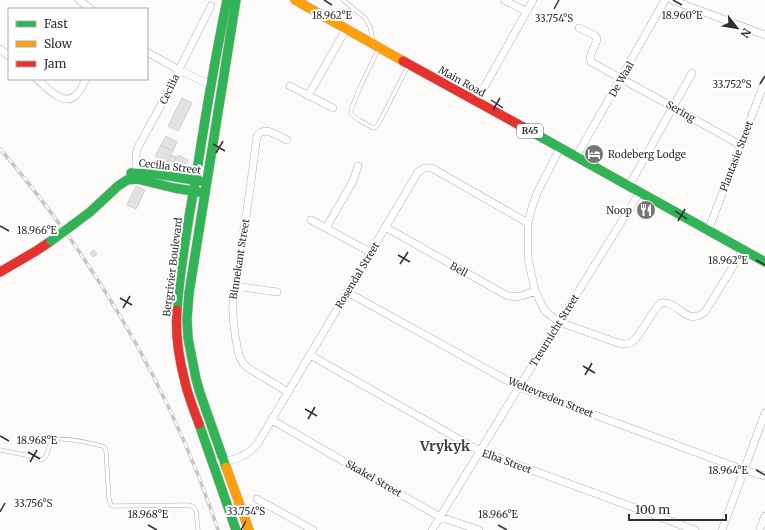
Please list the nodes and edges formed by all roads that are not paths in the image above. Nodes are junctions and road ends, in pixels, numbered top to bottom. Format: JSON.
{"nodes":[{"id":1,"x":79,"y":0,"type":"edge"},
{"id":2,"x":227,"y":0,"type":"edge"},
{"id":3,"x":236,"y":0,"type":"edge"},
{"id":4,"x":296,"y":0,"type":"edge"},
{"id":5,"x":343,"y":0,"type":"edge"},
{"id":6,"x":504,"y":0,"type":"edge"},
{"id":7,"x":533,"y":0,"type":"edge"},
{"id":8,"x":665,"y":0,"type":"edge"},
{"id":9,"x":672,"y":0,"type":"edge"},
{"id":10,"x":211,"y":6,"type":"dead end"},
{"id":11,"x":90,"y":8,"type":"edge"},
{"id":12,"x":527,"y":12,"type":"junction"},
{"id":13,"x":346,"y":28,"type":"junction"},
{"id":14,"x":579,"y":28,"type":"dead end"},
{"id":15,"x":765,"y":35,"type":"edge"},
{"id":16,"x":377,"y":46,"type":"junction"},
{"id":17,"x":0,"y":49,"type":"edge"},
{"id":18,"x":148,"y":53,"type":"edge"},
{"id":19,"x":8,"y":55,"type":"edge"},
{"id":20,"x":409,"y":64,"type":"junction"},
{"id":21,"x":179,"y":70,"type":"junction"},
{"id":22,"x":692,"y":73,"type":"dead end"},
{"id":23,"x":621,"y":79,"type":"junction"},
{"id":24,"x":38,"y":80,"type":"edge"},
{"id":25,"x":85,"y":80,"type":"edge"},
{"id":26,"x":765,"y":81,"type":"edge"},
{"id":27,"x":211,"y":85,"type":"junction"},
{"id":28,"x":290,"y":86,"type":"dead end"},
{"id":29,"x":308,"y":96,"type":"junction"},
{"id":30,"x":476,"y":102,"type":"junction"},
{"id":31,"x":673,"y":107,"type":"junction"},
{"id":32,"x":333,"y":108,"type":"dead end"},
{"id":33,"x":287,"y":140,"type":"dead end"},
{"id":34,"x":740,"y":146,"type":"junction"},
{"id":35,"x":560,"y":148,"type":"junction"},
{"id":36,"x":576,"y":157,"type":"junction"},
{"id":37,"x":358,"y":166,"type":"dead end"},
{"id":38,"x":137,"y":172,"type":"junction"},
{"id":39,"x":195,"y":180,"type":"junction"},
{"id":40,"x":207,"y":182,"type":"junction"},
{"id":41,"x":628,"y":186,"type":"junction"},
{"id":42,"x":193,"y":191,"type":"junction"},
{"id":43,"x":640,"y":192,"type":"junction"},
{"id":44,"x":205,"y":193,"type":"junction"},
{"id":45,"x":311,"y":220,"type":"dead end"},
{"id":46,"x":76,"y":222,"type":"junction"},
{"id":47,"x":528,"y":223,"type":"junction"},
{"id":48,"x":385,"y":227,"type":"junction"},
{"id":49,"x":326,"y":228,"type":"junction"},
{"id":50,"x":708,"y":231,"type":"junction"},
{"id":51,"x":743,"y":250,"type":"junction"},
{"id":52,"x":370,"y":252,"type":"junction"},
{"id":53,"x":765,"y":262,"type":"edge"},
{"id":54,"x":0,"y":272,"type":"edge"},
{"id":55,"x":235,"y":286,"type":"junction"},
{"id":56,"x":536,"y":291,"type":"junction"},
{"id":57,"x":277,"y":292,"type":"dead end"},
{"id":58,"x":347,"y":292,"type":"junction"},
{"id":59,"x":560,"y":322,"type":"junction"},
{"id":60,"x":310,"y":356,"type":"junction"},
{"id":61,"x":519,"y":387,"type":"junction"},
{"id":62,"x":288,"y":392,"type":"junction"},
{"id":63,"x":765,"y":413,"type":"edge"},
{"id":64,"x":272,"y":420,"type":"junction"},
{"id":65,"x":0,"y":450,"type":"edge"},
{"id":66,"x":480,"y":451,"type":"junction"},
{"id":67,"x":213,"y":462,"type":"junction"},
{"id":68,"x":225,"y":462,"type":"junction"},
{"id":69,"x":744,"y":470,"type":"junction"},
{"id":70,"x":765,"y":476,"type":"edge"},
{"id":71,"x":257,"y":499,"type":"dead end"},
{"id":72,"x":440,"y":516,"type":"junction"},
{"id":73,"x":765,"y":516,"type":"edge"},
{"id":74,"x":760,"y":529,"type":"edge"},
{"id":75,"x":198,"y":530,"type":"edge"},
{"id":76,"x":236,"y":530,"type":"edge"},
{"id":77,"x":249,"y":530,"type":"edge"},
{"id":78,"x":313,"y":530,"type":"edge"},
{"id":79,"x":432,"y":530,"type":"edge"},
{"id":80,"x":479,"y":530,"type":"edge"},
{"id":81,"x":695,"y":530,"type":"edge"},
{"id":82,"x":722,"y":530,"type":"edge"}],
"edges":[{"from":1,"to":11,"type":"street"},
{"from":2,"to":27,"type":"street","name":"Bergrivier Boulevard"},
{"from":3,"to":40,"type":"street","name":"Bergrivier Boulevard"},
{"from":4,"to":13,"type":"street","name":"Main Road","number":"R45"},
{"from":5,"to":16,"type":"lane"},
{"from":6,"to":12,"type":"street"},
{"from":7,"to":12,"type":"street"},
{"from":8,"to":23,"type":"street","name":"De Waal"},
{"from":9,"to":15,"type":"street"},
{"from":10,"to":21,"type":"street","name":"Cecilia"},
{"from":12,"to":30,"type":"street"},
{"from":13,"to":16,"type":"street","name":"Main Road","number":"R45"},
{"from":13,"to":29,"type":"street"},
{"from":14,"to":23,"type":"street","name":"Sering"},
{"from":16,"to":20,"type":"street","name":"Main Road","number":"R45"},
{"from":16,"to":20,"type":"lane"},
{"from":17,"to":19,"type":"street"},
{"from":18,"to":21,"type":"street"},
{"from":20,"to":30,"type":"street","name":"Main Road","number":"R45"},
{"from":21,"to":27,"type":"street"},
{"from":21,"to":38,"type":"street","name":"Cecilia"},
{"from":22,"to":31,"type":"street"},
{"from":23,"to":31,"type":"street","name":"Sering"},
{"from":23,"to":36,"type":"street","name":"De Waal"},
{"from":24,"to":25,"type":"street"},
{"from":26,"to":34,"type":"street","name":"Plantasie Street"},
{"from":27,"to":39,"type":"street","name":"Bergrivier Boulevard"},
{"from":28,"to":29,"type":"street"},
{"from":29,"to":32,"type":"street"},
{"from":30,"to":35,"type":"street","name":"Main Road","number":"R45"},
{"from":31,"to":34,"type":"street","name":"Sering"},
{"from":31,"to":41,"type":"street"},
{"from":33,"to":55,"type":"street","name":"Binnekant Street"},
{"from":34,"to":50,"type":"street","name":"Plantasie Street"},
{"from":35,"to":36,"type":"street","name":"Main Road","number":"R45"},
{"from":35,"to":47,"type":"street"},
{"from":36,"to":41,"type":"street","name":"Main Road","number":"R45"},
{"from":37,"to":49,"type":"street"},
{"from":38,"to":39,"type":"street","name":"Cecilia Street"},
{"from":38,"to":46,"type":"street","name":"Cecilia Street"},
{"from":39,"to":40,"type":"street","name":"Cecilia Street"},
{"from":39,"to":42,"type":"street","name":"Bergrivier Boulevard"},
{"from":40,"to":44,"type":"street","name":"Bergrivier Boulevard"},
{"from":41,"to":43,"type":"street","name":"Main Road","number":"R45"},
{"from":42,"to":44,"type":"street","name":"Cecilia Street"},
{"from":42,"to":46,"type":"street","name":"Cecilia Street"},
{"from":42,"to":67,"type":"street","name":"Bergrivier Boulevard"},
{"from":43,"to":50,"type":"street","name":"Main Road","number":"R45"},
{"from":43,"to":59,"type":"street","name":"Treurnicht Street"},
{"from":44,"to":68,"type":"street","name":"Bergrivier Boulevard"},
{"from":45,"to":49,"type":"street"},
{"from":46,"to":54,"type":"street","name":"Cecilia Street","bridge":true},
{"from":47,"to":48,"type":"street","name":"Rosendal Street"},
{"from":47,"to":56,"type":"street"},
{"from":48,"to":52,"type":"street","name":"Rosendal Street"},
{"from":48,"to":56,"type":"street","name":"Bell"},
{"from":49,"to":52,"type":"street"},
{"from":50,"to":51,"type":"street","name":"Main Road","number":"R45"},
{"from":51,"to":53,"type":"street","name":"Main Road","number":"R45"},
{"from":51,"to":59,"type":"street"},
{"from":52,"to":58,"type":"street","name":"Rosendal Street"},
{"from":55,"to":57,"type":"street"},
{"from":55,"to":62,"type":"street","name":"Binnekant Street"},
{"from":56,"to":59,"type":"street"},
{"from":58,"to":60,"type":"street","name":"Rosendal Street"},
{"from":58,"to":61,"type":"street","name":"Weltevreden Street"},
{"from":59,"to":61,"type":"street","name":"Treurnicht Street"},
{"from":60,"to":62,"type":"street","name":"Rosendal Street"},
{"from":60,"to":66,"type":"street","name":"Elba Street"},
{"from":61,"to":66,"type":"street","name":"Treurnicht Street"},
{"from":61,"to":69,"type":"street","name":"Weltevreden Street"},
{"from":62,"to":64,"type":"street","name":"Rosendal Street"},
{"from":63,"to":69,"type":"street"},
{"from":64,"to":68,"type":"street","name":"Rosendal Street"},
{"from":64,"to":72,"type":"street","name":"Skakel Street"},
{"from":65,"to":75,"type":"lane"},
{"from":66,"to":72,"type":"street","name":"Treurnicht Street"},
{"from":66,"to":81,"type":"street","name":"Elba Street"},
{"from":67,"to":68,"type":"street","name":"Rosendal Street"},
{"from":67,"to":76,"type":"street","name":"Bergrivier Boulevard"},
{"from":68,"to":77,"type":"street","name":"Bergrivier Boulevard"},
{"from":69,"to":70,"type":"street","name":"Weltevreden Street"},
{"from":69,"to":82,"type":"street"},
{"from":71,"to":78,"type":"street"},
{"from":72,"to":79,"type":"street","name":"Treurnicht Street"},
{"from":72,"to":80,"type":"street","name":"Skakel Street"},
{"from":73,"to":74,"type":"street"}]}
